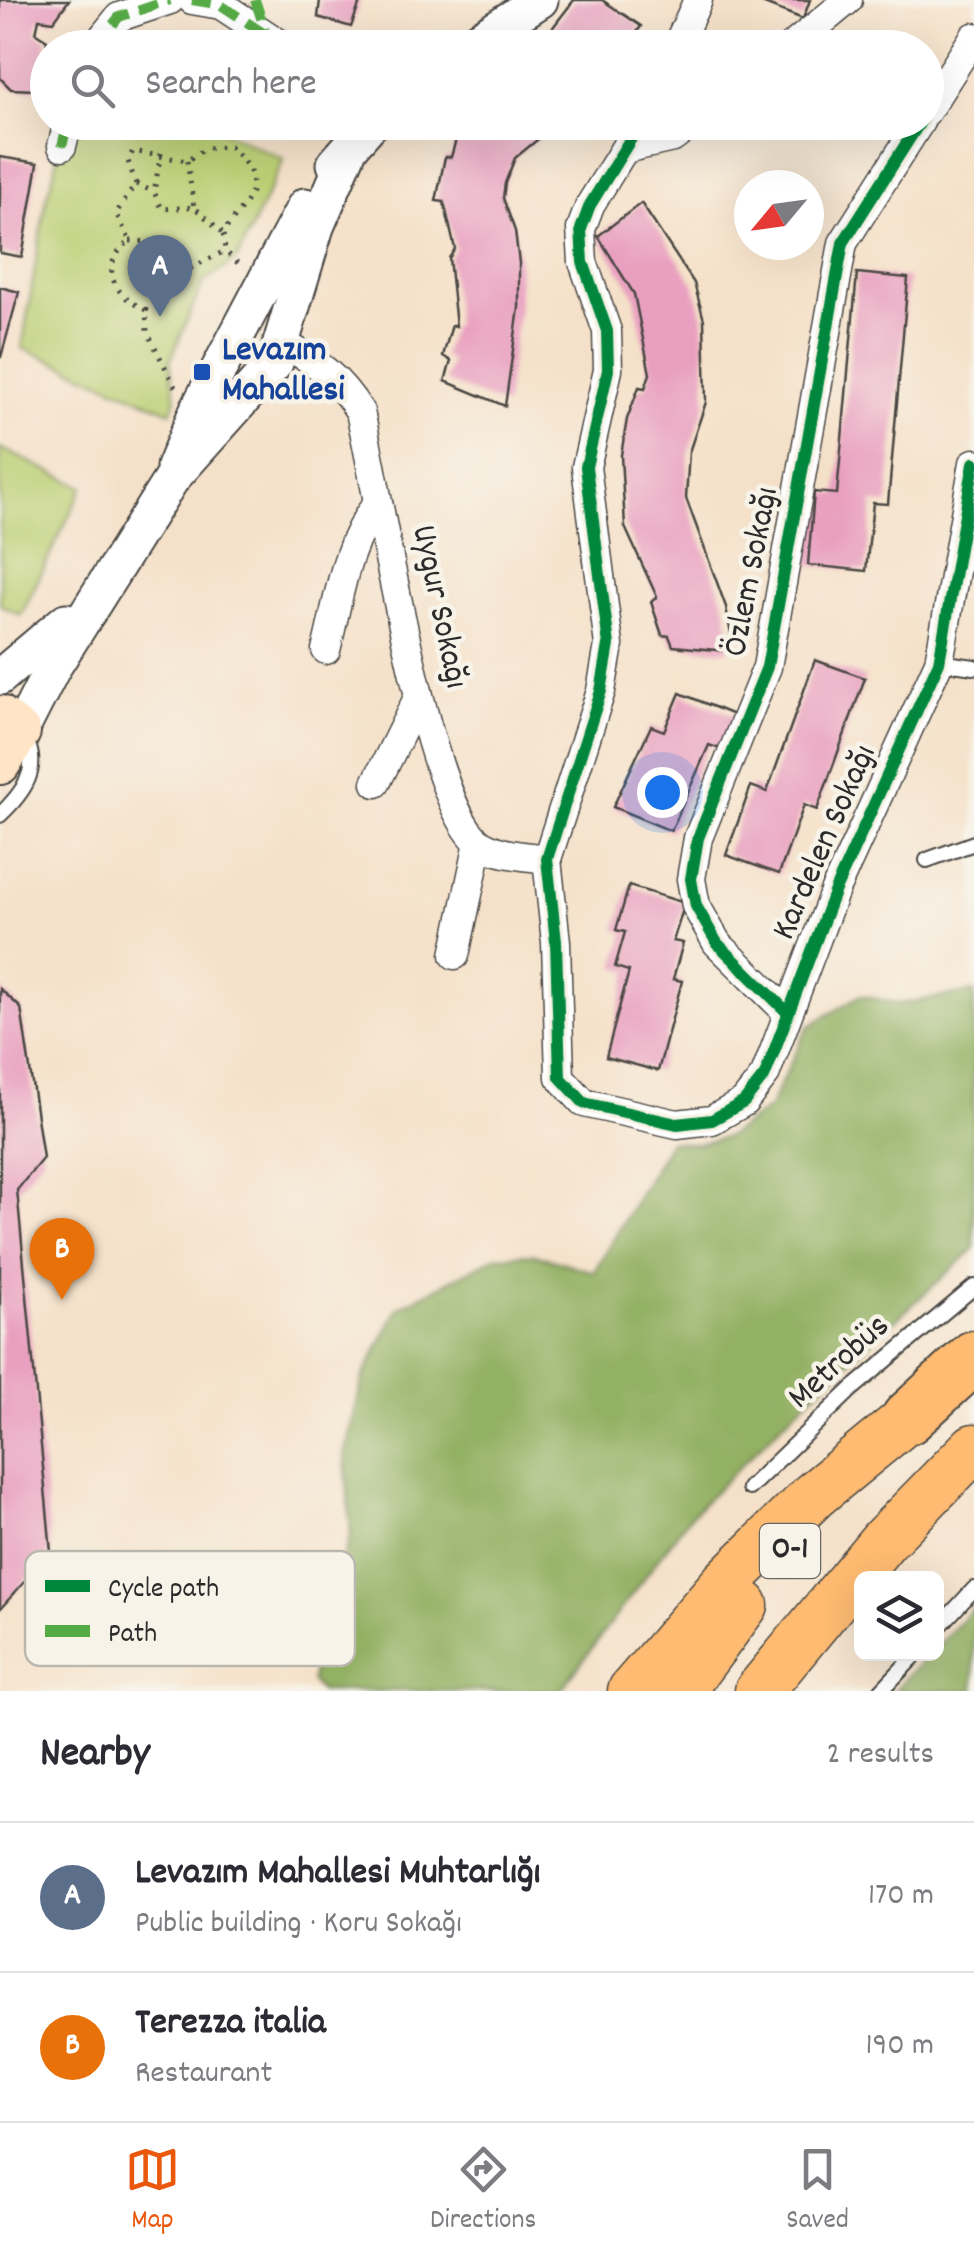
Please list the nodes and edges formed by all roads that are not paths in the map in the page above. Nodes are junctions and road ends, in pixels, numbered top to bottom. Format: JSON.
{"nodes":[{"id":1,"x":170,"y":0,"type":"edge"},
{"id":2,"x":192,"y":0,"type":"edge"},
{"id":3,"x":255,"y":0,"type":"edge"},
{"id":4,"x":540,"y":0,"type":"edge"},
{"id":5,"x":698,"y":0,"type":"edge"},
{"id":6,"x":848,"y":0,"type":"edge"},
{"id":7,"x":109,"y":30,"type":"edge"},
{"id":8,"x":261,"y":30,"type":"edge"},
{"id":9,"x":270,"y":30,"type":"edge"},
{"id":10,"x":494,"y":30,"type":"edge"},
{"id":11,"x":684,"y":30,"type":"edge"},
{"id":12,"x":812,"y":30,"type":"edge"},
{"id":13,"x":974,"y":37,"type":"edge"},
{"id":14,"x":944,"y":84,"type":"edge"},
{"id":15,"x":356,"y":140,"type":"edge"},
{"id":16,"x":358,"y":140,"type":"edge"},
{"id":17,"x":632,"y":140,"type":"edge"},
{"id":18,"x":909,"y":140,"type":"edge"},
{"id":19,"x":255,"y":306,"type":"junction"},
{"id":20,"x":283,"y":340,"type":"junction"},
{"id":21,"x":227,"y":356,"type":"junction"},
{"id":22,"x":262,"y":380,"type":"junction"},
{"id":23,"x":974,"y":463,"type":"edge"},
{"id":24,"x":172,"y":478,"type":"junction"},
{"id":25,"x":378,"y":503,"type":"junction"},
{"id":26,"x":103,"y":586,"type":"junction"},
{"id":27,"x":326,"y":650,"type":"dead end"},
{"id":28,"x":939,"y":662,"type":"junction"},
{"id":29,"x":974,"y":667,"type":"edge"},
{"id":30,"x":0,"y":678,"type":"edge"},
{"id":31,"x":418,"y":698,"type":"junction"},
{"id":32,"x":7,"y":738,"type":"edge"},
{"id":33,"x":376,"y":783,"type":"dead end"},
{"id":34,"x":0,"y":815,"type":"edge"},
{"id":35,"x":479,"y":842,"type":"junction"},
{"id":36,"x":974,"y":843,"type":"edge"},
{"id":37,"x":547,"y":859,"type":"junction"},
{"id":38,"x":927,"y":860,"type":"dead end"},
{"id":39,"x":455,"y":955,"type":"dead end"},
{"id":40,"x":786,"y":1011,"type":"junction"},
{"id":41,"x":974,"y":1286,"type":"edge"},
{"id":42,"x":974,"y":1357,"type":"edge"},
{"id":43,"x":908,"y":1418,"type":"junction"},
{"id":44,"x":974,"y":1448,"type":"edge"},
{"id":45,"x":749,"y":1488,"type":"dead end"},
{"id":46,"x":974,"y":1588,"type":"edge"},
{"id":47,"x":944,"y":1621,"type":"edge"},
{"id":48,"x":909,"y":1661,"type":"edge"},
{"id":49,"x":632,"y":1691,"type":"edge"},
{"id":50,"x":680,"y":1691,"type":"edge"},
{"id":51,"x":759,"y":1691,"type":"edge"},
{"id":52,"x":881,"y":1691,"type":"edge"}],
"edges":[{"from":1,"to":7,"type":"street"},
{"from":2,"to":8,"type":"street"},
{"from":3,"to":9,"type":"street"},
{"from":4,"to":10,"type":"street"},
{"from":5,"to":11,"type":"street"},
{"from":6,"to":12,"type":"street"},
{"from":13,"to":14,"type":"street"},
{"from":15,"to":19,"type":"street"},
{"from":16,"to":20,"type":"street"},
{"from":17,"to":37,"type":"street"},
{"from":18,"to":40,"type":"street","name":"Özlem Sokağı"},
{"from":19,"to":20,"type":"street"},
{"from":19,"to":21,"type":"street"},
{"from":20,"to":22,"type":"street"},
{"from":20,"to":25,"type":"street","name":"Uygur Sokağı"},
{"from":21,"to":22,"type":"street"},
{"from":21,"to":24,"type":"street"},
{"from":22,"to":24,"type":"street"},
{"from":23,"to":28,"type":"street","name":"Kardelen Sokağı"},
{"from":24,"to":26,"type":"street"},
{"from":25,"to":27,"type":"street"},
{"from":25,"to":31,"type":"street","name":"Uygur Sokağı"},
{"from":26,"to":30,"type":"street"},
{"from":26,"to":32,"type":"street"},
{"from":28,"to":29,"type":"lane"},
{"from":28,"to":40,"type":"street","name":"Kardelen Sokağı"},
{"from":31,"to":33,"type":"street"},
{"from":31,"to":35,"type":"street","name":"Uygur Sokağı"},
{"from":32,"to":34,"type":"lane"},
{"from":35,"to":37,"type":"street"},
{"from":35,"to":39,"type":"street"},
{"from":36,"to":38,"type":"lane"},
{"from":37,"to":40,"type":"street","name":"Kardelen Sokağı"},
{"from":41,"to":45,"type":"lane","name":"Metrobüs"},
{"from":42,"to":43,"type":"highway","number":"O-1"},
{"from":43,"to":49,"type":"highway"},
{"from":43,"to":50,"type":"highway","number":"O-1"},
{"from":44,"to":51,"type":"highway","number":"O-1"},
{"from":46,"to":47,"type":"lane"},
{"from":48,"to":52,"type":"lane"}]}
